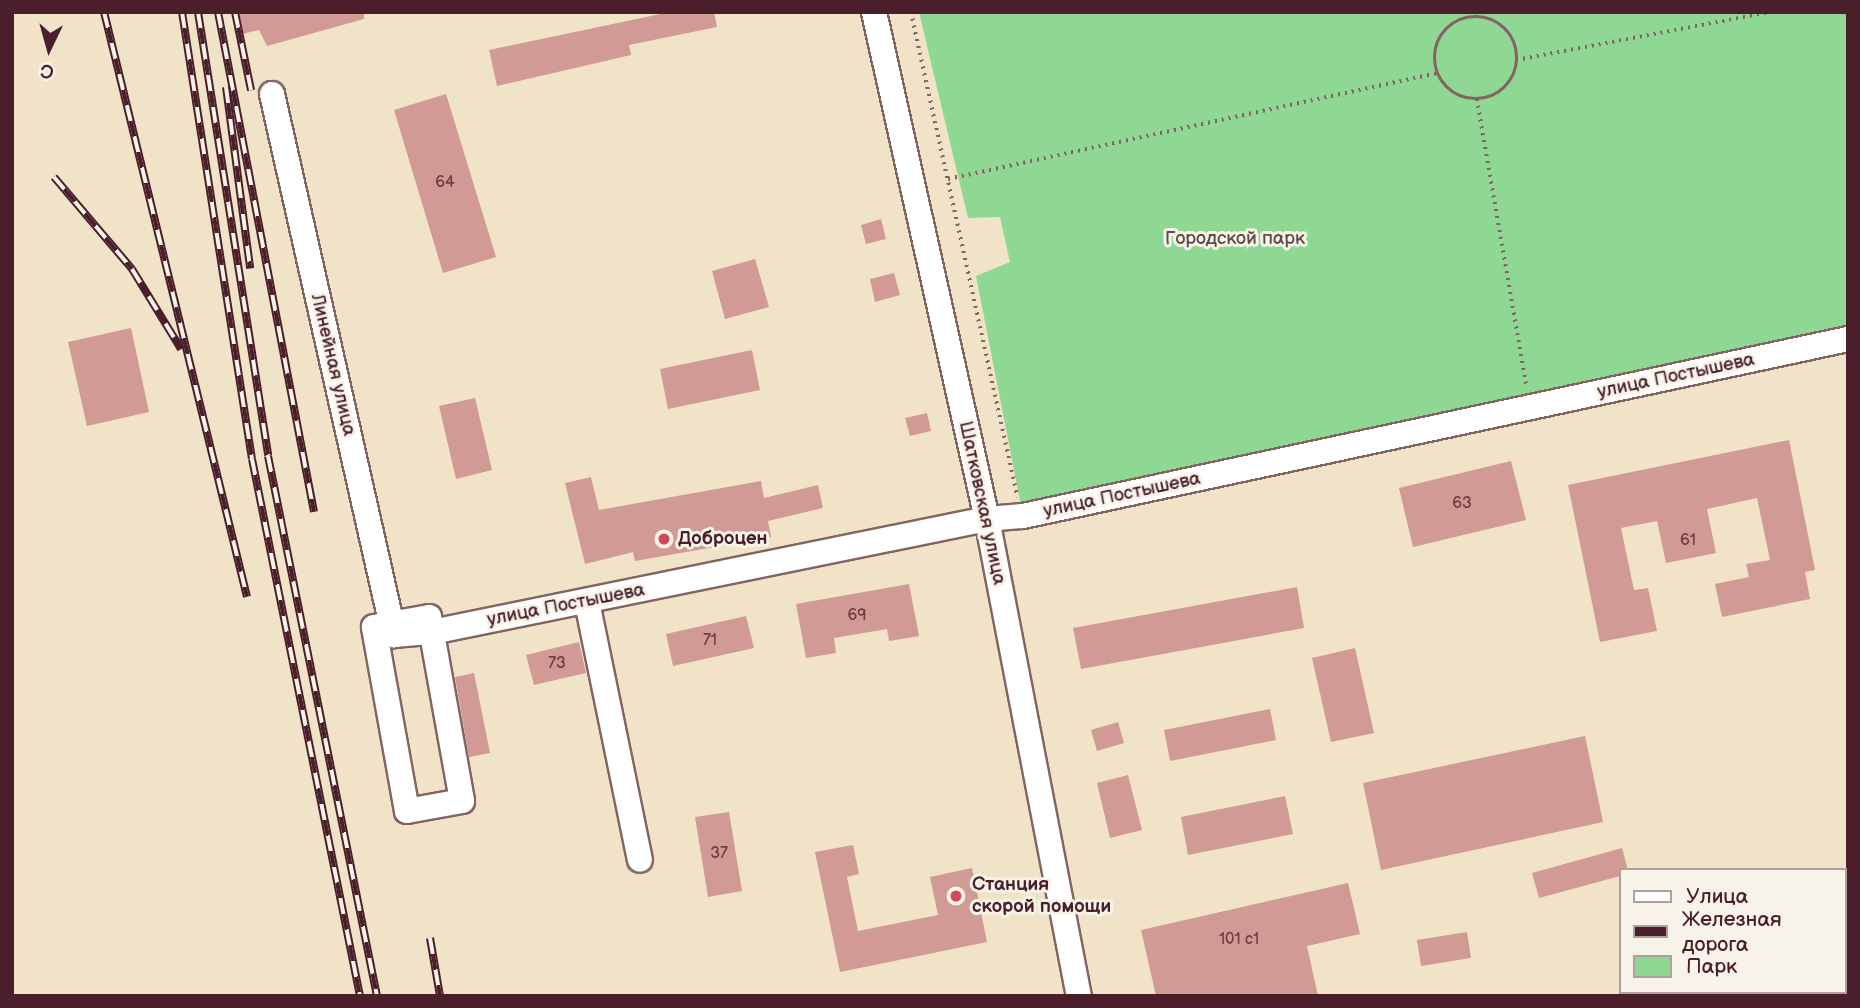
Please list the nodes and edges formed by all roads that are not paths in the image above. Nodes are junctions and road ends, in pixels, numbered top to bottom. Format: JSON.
{"nodes":[{"id":1,"x":874,"y":12,"type":"edge"},
{"id":2,"x":272,"y":94,"type":"dead end"},
{"id":3,"x":1848,"y":339,"type":"edge"},
{"id":4,"x":987,"y":519,"type":"junction"},
{"id":5,"x":587,"y":602,"type":"junction"},
{"id":6,"x":392,"y":629,"type":"junction"},
{"id":7,"x":432,"y":632,"type":"junction"},
{"id":8,"x":640,"y":860,"type":"dead end"},
{"id":9,"x":1079,"y":996,"type":"edge"}],
"edges":[{"from":1,"to":4,"type":"street","name":"Шатковская улица"},
{"from":2,"to":6,"type":"street","name":"Линейная улица"},
{"from":3,"to":4,"type":"street","name":"улица Постышева"},
{"from":4,"to":5,"type":"street","name":"улица Постышева"},
{"from":4,"to":9,"type":"street","name":"Шатковская улица"},
{"from":5,"to":7,"type":"street","name":"улица Постышева"},
{"from":5,"to":8,"type":"street"},
{"from":6,"to":7,"type":"street","name":"улица Постышева"},
{"from":6,"to":7,"type":"street"}]}
